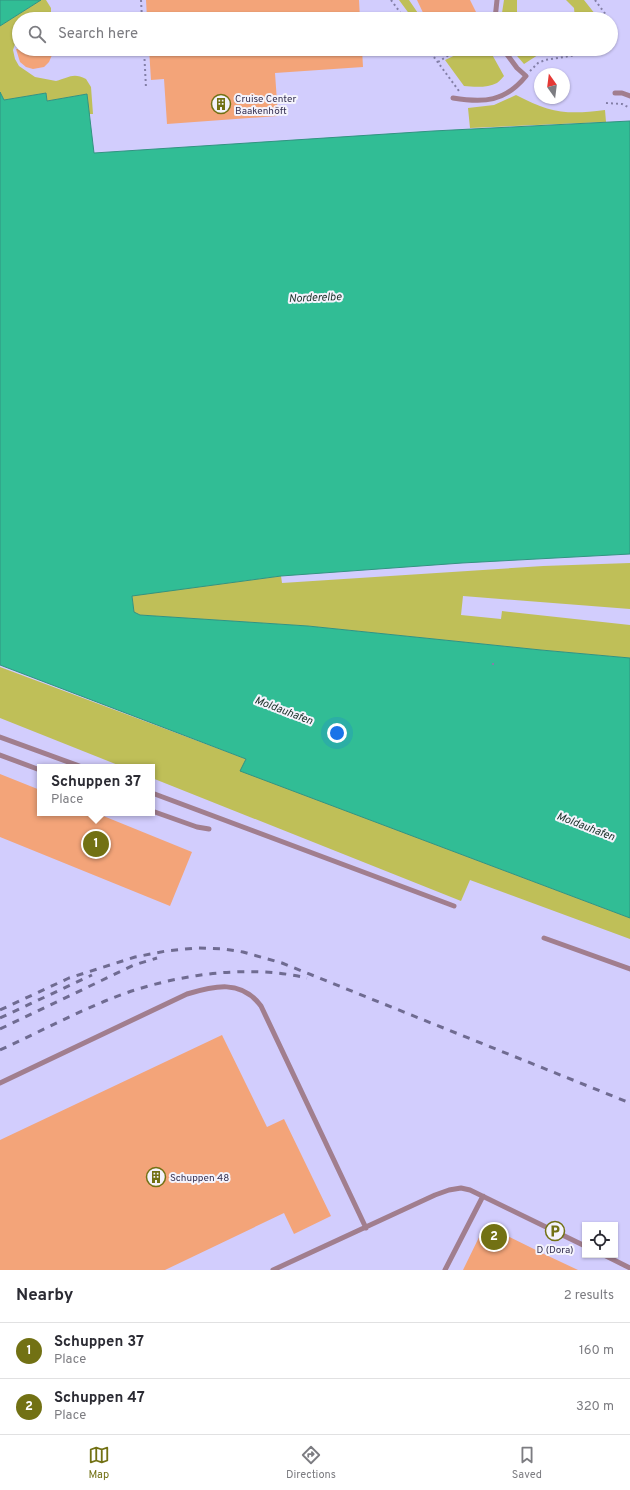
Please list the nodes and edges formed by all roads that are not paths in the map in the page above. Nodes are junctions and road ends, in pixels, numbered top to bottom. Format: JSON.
{"nodes":[{"id":1,"x":497,"y":0,"type":"edge"},
{"id":2,"x":496,"y":12,"type":"edge"},
{"id":3,"x":508,"y":56,"type":"edge"},
{"id":4,"x":615,"y":93,"type":"dead end"},
{"id":5,"x":630,"y":96,"type":"edge"},
{"id":6,"x":453,"y":98,"type":"dead end"},
{"id":7,"x":0,"y":737,"type":"edge"},
{"id":8,"x":0,"y":755,"type":"edge"},
{"id":9,"x":74,"y":764,"type":"edge"},
{"id":10,"x":37,"y":769,"type":"edge"},
{"id":11,"x":155,"y":794,"type":"edge"},
{"id":12,"x":155,"y":812,"type":"edge"},
{"id":13,"x":209,"y":829,"type":"dead end"},
{"id":14,"x":454,"y":906,"type":"dead end"},
{"id":15,"x":544,"y":938,"type":"dead end"},
{"id":16,"x":630,"y":969,"type":"edge"},
{"id":17,"x":0,"y":1083,"type":"edge"},
{"id":18,"x":483,"y":1196,"type":"junction"},
{"id":19,"x":366,"y":1228,"type":"junction"},
{"id":20,"x":582,"y":1245,"type":"edge"},
{"id":21,"x":610,"y":1258,"type":"edge"},
{"id":22,"x":630,"y":1268,"type":"edge"},
{"id":23,"x":273,"y":1270,"type":"edge"},
{"id":24,"x":446,"y":1270,"type":"edge"}],
"edges":[{"from":1,"to":2,"type":"lane"},
{"from":3,"to":6,"type":"lane"},
{"from":4,"to":5,"type":"lane"},
{"from":7,"to":9,"type":"lane"},
{"from":8,"to":10,"type":"lane"},
{"from":11,"to":14,"type":"lane"},
{"from":12,"to":13,"type":"lane"},
{"from":15,"to":16,"type":"lane"},
{"from":17,"to":19,"type":"lane"},
{"from":18,"to":19,"type":"lane"},
{"from":18,"to":20,"type":"lane"},
{"from":18,"to":24,"type":"lane"},
{"from":19,"to":23,"type":"lane"},
{"from":21,"to":22,"type":"lane"}]}
